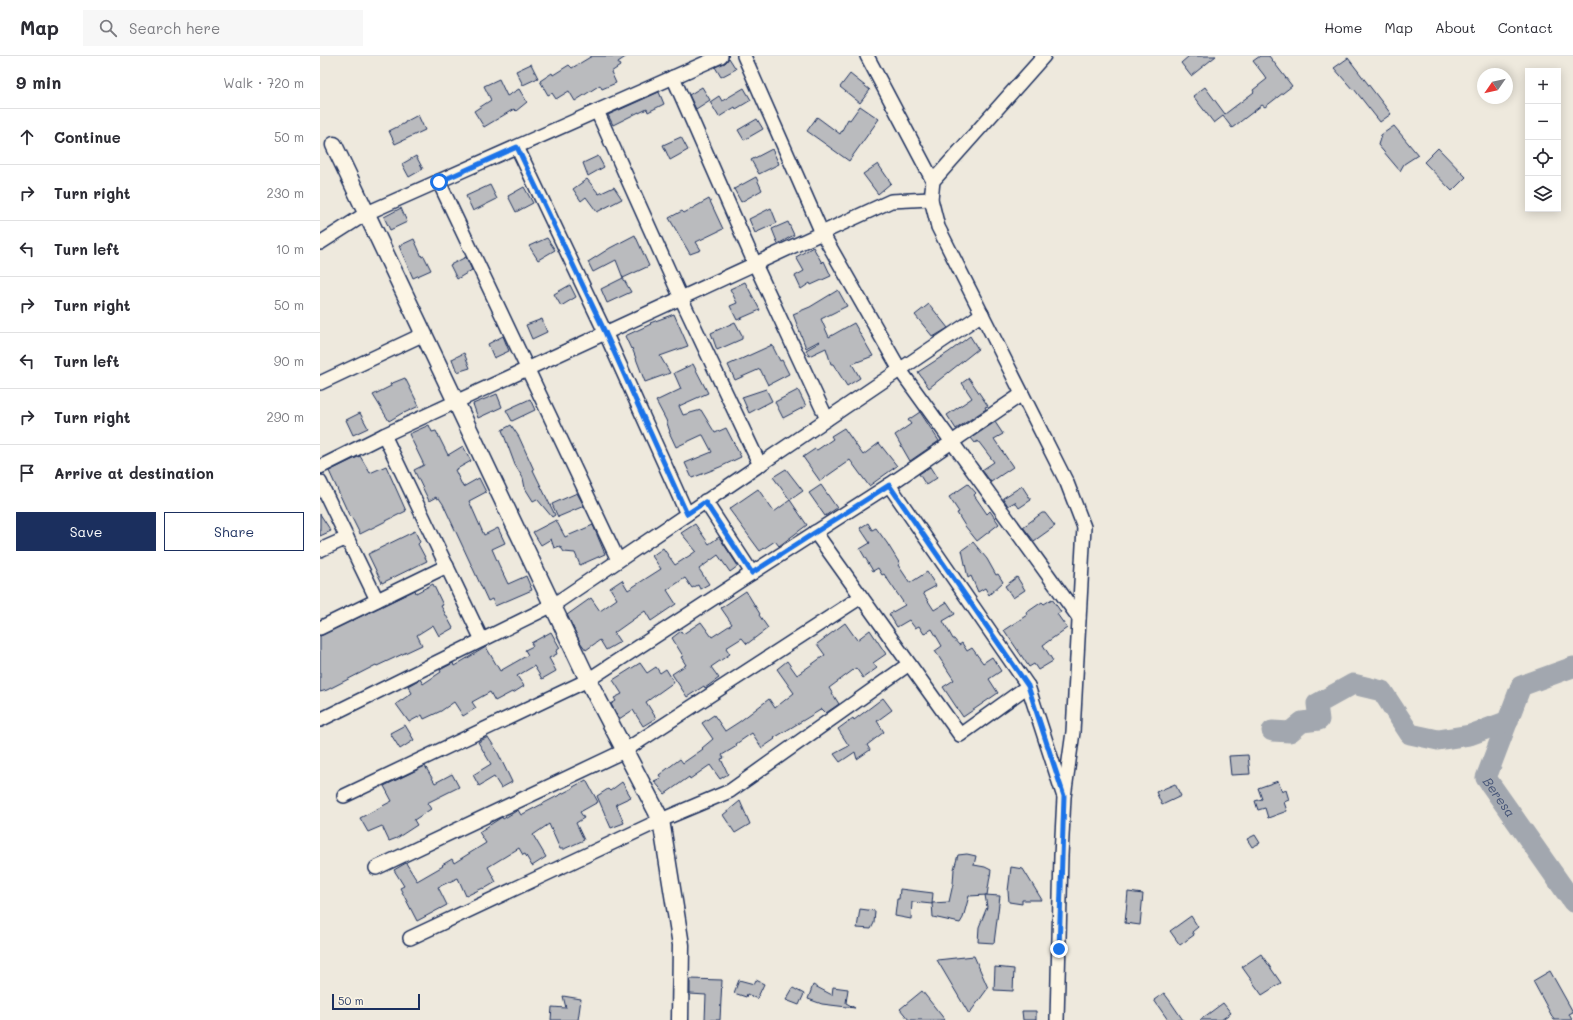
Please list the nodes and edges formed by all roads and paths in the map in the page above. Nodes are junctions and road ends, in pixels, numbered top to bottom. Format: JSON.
{"nodes":[{"id":1,"x":721,"y":56,"type":"edge"},
{"id":2,"x":744,"y":56,"type":"edge"},
{"id":3,"x":867,"y":56,"type":"edge"},
{"id":4,"x":1044,"y":56,"type":"edge"},
{"id":5,"x":673,"y":78,"type":"junction"},
{"id":6,"x":597,"y":111,"type":"junction"},
{"id":7,"x":334,"y":145,"type":"dead end"},
{"id":8,"x":517,"y":147,"type":"junction"},
{"id":9,"x":933,"y":181,"type":"junction"},
{"id":10,"x":439,"y":182,"type":"junction"},
{"id":11,"x":931,"y":199,"type":"junction"},
{"id":12,"x":368,"y":213,"type":"junction"},
{"id":13,"x":822,"y":233,"type":"junction"},
{"id":14,"x":320,"y":243,"type":"edge"},
{"id":15,"x":755,"y":264,"type":"junction"},
{"id":16,"x":681,"y":298,"type":"junction"},
{"id":17,"x":982,"y":314,"type":"junction"},
{"id":18,"x":605,"y":332,"type":"junction"},
{"id":19,"x":424,"y":334,"type":"junction"},
{"id":20,"x":527,"y":369,"type":"junction"},
{"id":21,"x":900,"y":370,"type":"junction"},
{"id":22,"x":320,"y":383,"type":"edge"},
{"id":23,"x":1022,"y":394,"type":"junction"},
{"id":24,"x":456,"y":401,"type":"junction"},
{"id":25,"x":827,"y":419,"type":"junction"},
{"id":26,"x":384,"y":435,"type":"junction"},
{"id":27,"x":952,"y":442,"type":"junction"},
{"id":28,"x":760,"y":465,"type":"junction"},
{"id":29,"x":320,"y":467,"type":"edge"},
{"id":30,"x":320,"y":482,"type":"edge"},
{"id":31,"x":889,"y":485,"type":"junction"},
{"id":32,"x":705,"y":502,"type":"junction"},
{"id":33,"x":687,"y":514,"type":"junction"},
{"id":34,"x":815,"y":532,"type":"junction"},
{"id":35,"x":347,"y":538,"type":"junction"},
{"id":36,"x":320,"y":550,"type":"edge"},
{"id":37,"x":618,"y":560,"type":"junction"},
{"id":38,"x":447,"y":566,"type":"junction"},
{"id":39,"x":752,"y":573,"type":"junction"},
{"id":40,"x":861,"y":597,"type":"junction"},
{"id":41,"x":377,"y":600,"type":"junction"},
{"id":42,"x":553,"y":605,"type":"junction"},
{"id":43,"x":1079,"y":618,"type":"junction"},
{"id":44,"x":320,"y":628,"type":"edge"},
{"id":45,"x":482,"y":640,"type":"junction"},
{"id":46,"x":909,"y":664,"type":"junction"},
{"id":47,"x":588,"y":680,"type":"junction"},
{"id":48,"x":1028,"y":686,"type":"junction"},
{"id":49,"x":320,"y":720,"type":"edge"},
{"id":50,"x":624,"y":751,"type":"junction"},
{"id":51,"x":344,"y":796,"type":"dead end"},
{"id":52,"x":1064,"y":796,"type":"junction"},
{"id":53,"x":661,"y":820,"type":"junction"},
{"id":54,"x":376,"y":868,"type":"dead end"},
{"id":55,"x":410,"y":938,"type":"dead end"},
{"id":56,"x":680,"y":1020,"type":"edge"},
{"id":57,"x":1057,"y":1020,"type":"edge"}],
"edges":[{"from":1,"to":5,"type":"street"},
{"from":2,"to":13,"type":"street"},
{"from":3,"to":9,"type":"street"},
{"from":4,"to":9,"type":"street"},
{"from":5,"to":6,"type":"street"},
{"from":5,"to":15,"type":"street"},
{"from":6,"to":8,"type":"street"},
{"from":6,"to":16,"type":"street"},
{"from":7,"to":12,"type":"street"},
{"from":8,"to":10,"type":"street"},
{"from":8,"to":18,"type":"street"},
{"from":9,"to":11,"type":"street"},
{"from":10,"to":12,"type":"street"},
{"from":10,"to":20,"type":"street"},
{"from":11,"to":13,"type":"street"},
{"from":11,"to":17,"type":"street"},
{"from":12,"to":14,"type":"street"},
{"from":12,"to":19,"type":"street"},
{"from":13,"to":15,"type":"street"},
{"from":13,"to":21,"type":"street"},
{"from":15,"to":16,"type":"street"},
{"from":15,"to":25,"type":"street"},
{"from":16,"to":18,"type":"street"},
{"from":16,"to":28,"type":"street"},
{"from":17,"to":21,"type":"street"},
{"from":17,"to":23,"type":"street"},
{"from":18,"to":20,"type":"street"},
{"from":18,"to":33,"type":"street"},
{"from":19,"to":22,"type":"street"},
{"from":19,"to":24,"type":"street"},
{"from":20,"to":24,"type":"street"},
{"from":20,"to":37,"type":"street"},
{"from":21,"to":25,"type":"street"},
{"from":21,"to":27,"type":"street"},
{"from":23,"to":27,"type":"street"},
{"from":23,"to":43,"type":"street"},
{"from":24,"to":26,"type":"street"},
{"from":24,"to":42,"type":"street"},
{"from":25,"to":28,"type":"street"},
{"from":26,"to":29,"type":"street"},
{"from":26,"to":38,"type":"street"},
{"from":27,"to":31,"type":"street"},
{"from":27,"to":43,"type":"street"},
{"from":28,"to":32,"type":"street"},
{"from":30,"to":35,"type":"street"},
{"from":31,"to":34,"type":"street"},
{"from":31,"to":48,"type":"street"},
{"from":32,"to":33,"type":"street"},
{"from":32,"to":39,"type":"street"},
{"from":33,"to":37,"type":"street"},
{"from":34,"to":39,"type":"street"},
{"from":34,"to":40,"type":"street"},
{"from":35,"to":36,"type":"street"},
{"from":35,"to":41,"type":"street"},
{"from":37,"to":42,"type":"street"},
{"from":38,"to":41,"type":"street"},
{"from":38,"to":45,"type":"street"},
{"from":39,"to":47,"type":"street"},
{"from":40,"to":46,"type":"street"},
{"from":40,"to":50,"type":"street"},
{"from":41,"to":44,"type":"street"},
{"from":42,"to":45,"type":"street"},
{"from":42,"to":47,"type":"street"},
{"from":43,"to":52,"type":"street"},
{"from":45,"to":49,"type":"street"},
{"from":46,"to":48,"type":"street"},
{"from":46,"to":53,"type":"street"},
{"from":47,"to":50,"type":"street"},
{"from":47,"to":51,"type":"street"},
{"from":48,"to":52,"type":"street"},
{"from":50,"to":53,"type":"street"},
{"from":50,"to":54,"type":"street"},
{"from":52,"to":57,"type":"street"},
{"from":53,"to":55,"type":"street"},
{"from":53,"to":56,"type":"street"}]}
